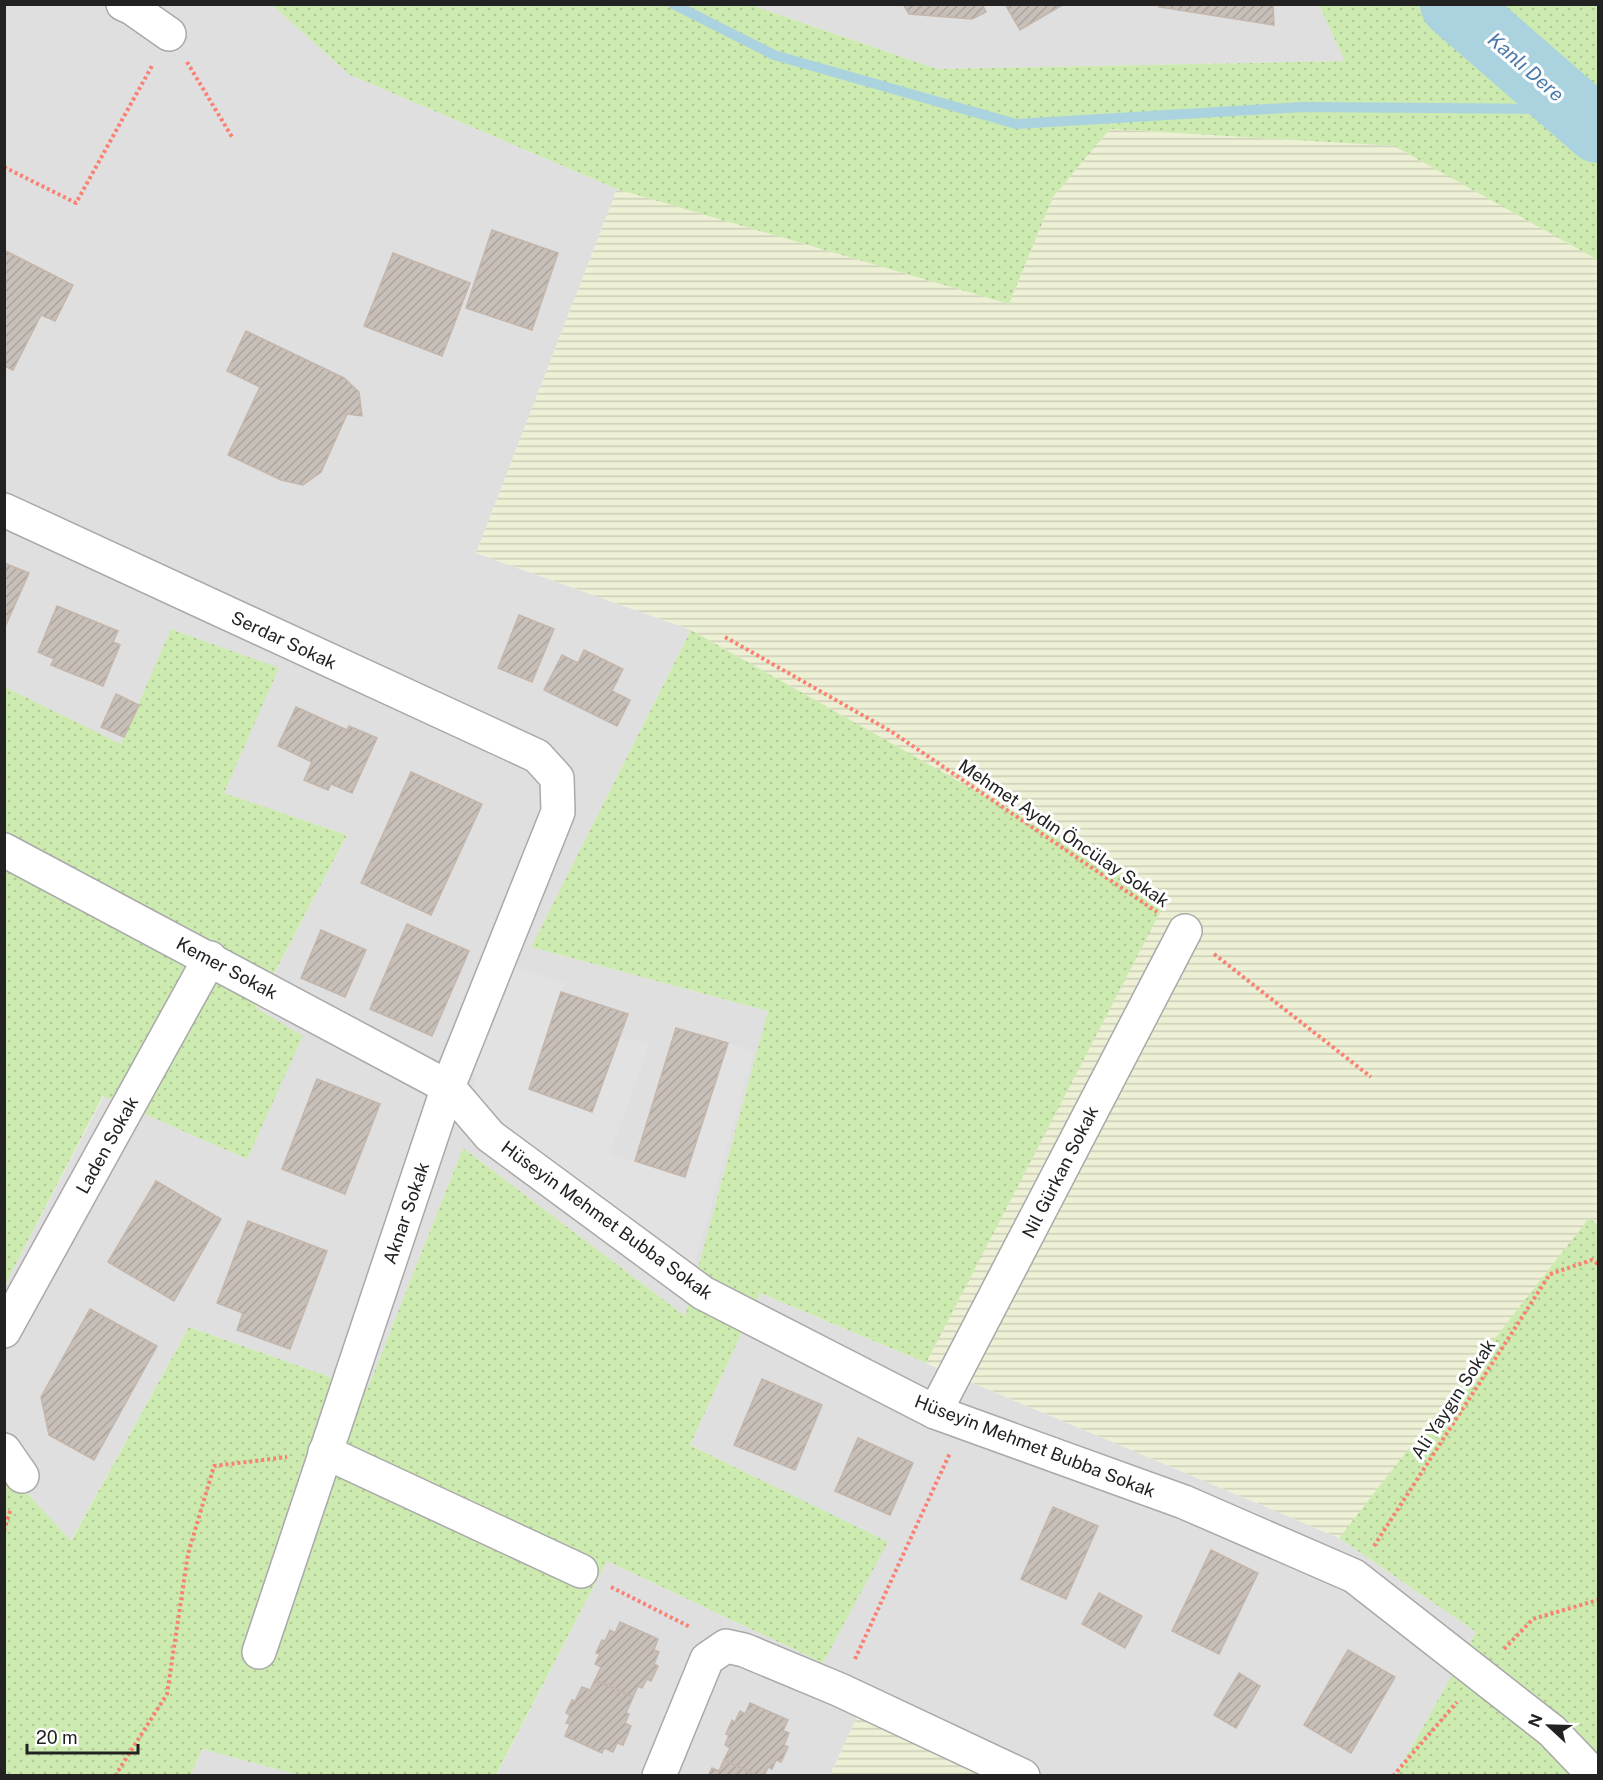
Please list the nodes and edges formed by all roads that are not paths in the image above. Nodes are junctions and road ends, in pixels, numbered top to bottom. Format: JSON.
{"nodes":[{"id":1,"x":123,"y":4,"type":"edge"},
{"id":2,"x":169,"y":34,"type":"road end"},
{"id":3,"x":4,"y":510,"type":"edge"},
{"id":4,"x":557,"y":778,"type":"joint"},
{"id":5,"x":4,"y":850,"type":"edge"},
{"id":6,"x":1185,"y":932,"type":"road end"},
{"id":7,"x":210,"y":958,"type":"junction"},
{"id":8,"x":448,"y":1087,"type":"junction"},
{"id":9,"x":4,"y":1331,"type":"edge"},
{"id":10,"x":950,"y":1417,"type":"junction"},
{"id":11,"x":325,"y":1452,"type":"junction"},
{"id":12,"x":581,"y":1571,"type":"road end"},
{"id":13,"x":260,"y":1652,"type":"dead end"},
{"id":14,"x":659,"y":1776,"type":"edge"},
{"id":15,"x":1023,"y":1776,"type":"edge"},
{"id":16,"x":1595,"y":1776,"type":"edge"}],
"edges":[{"from":1,"to":2,"type":"street"},
{"from":3,"to":4,"type":"street","name":"Serdar Sokak"},
{"from":4,"to":8,"type":"street","name":"Aknar Sokak"},
{"from":5,"to":7,"type":"street","name":"Kemer Sokak"},
{"from":6,"to":10,"type":"street","name":"Nil Gürkan Sokak"},
{"from":7,"to":8,"type":"street","name":"Kemer Sokak"},
{"from":7,"to":9,"type":"street","name":"Laden Sokak"},
{"from":8,"to":10,"type":"street","name":"Hüseyin Mehmet Bubba Sokak"},
{"from":8,"to":11,"type":"street","name":"Aknar Sokak"},
{"from":10,"to":16,"type":"street","name":"Hüseyin Mehmet Bubba Sokak"},
{"from":11,"to":12,"type":"street"},
{"from":11,"to":13,"type":"street","name":"Aknar Sokak"},
{"from":14,"to":15,"type":"street"}]}
